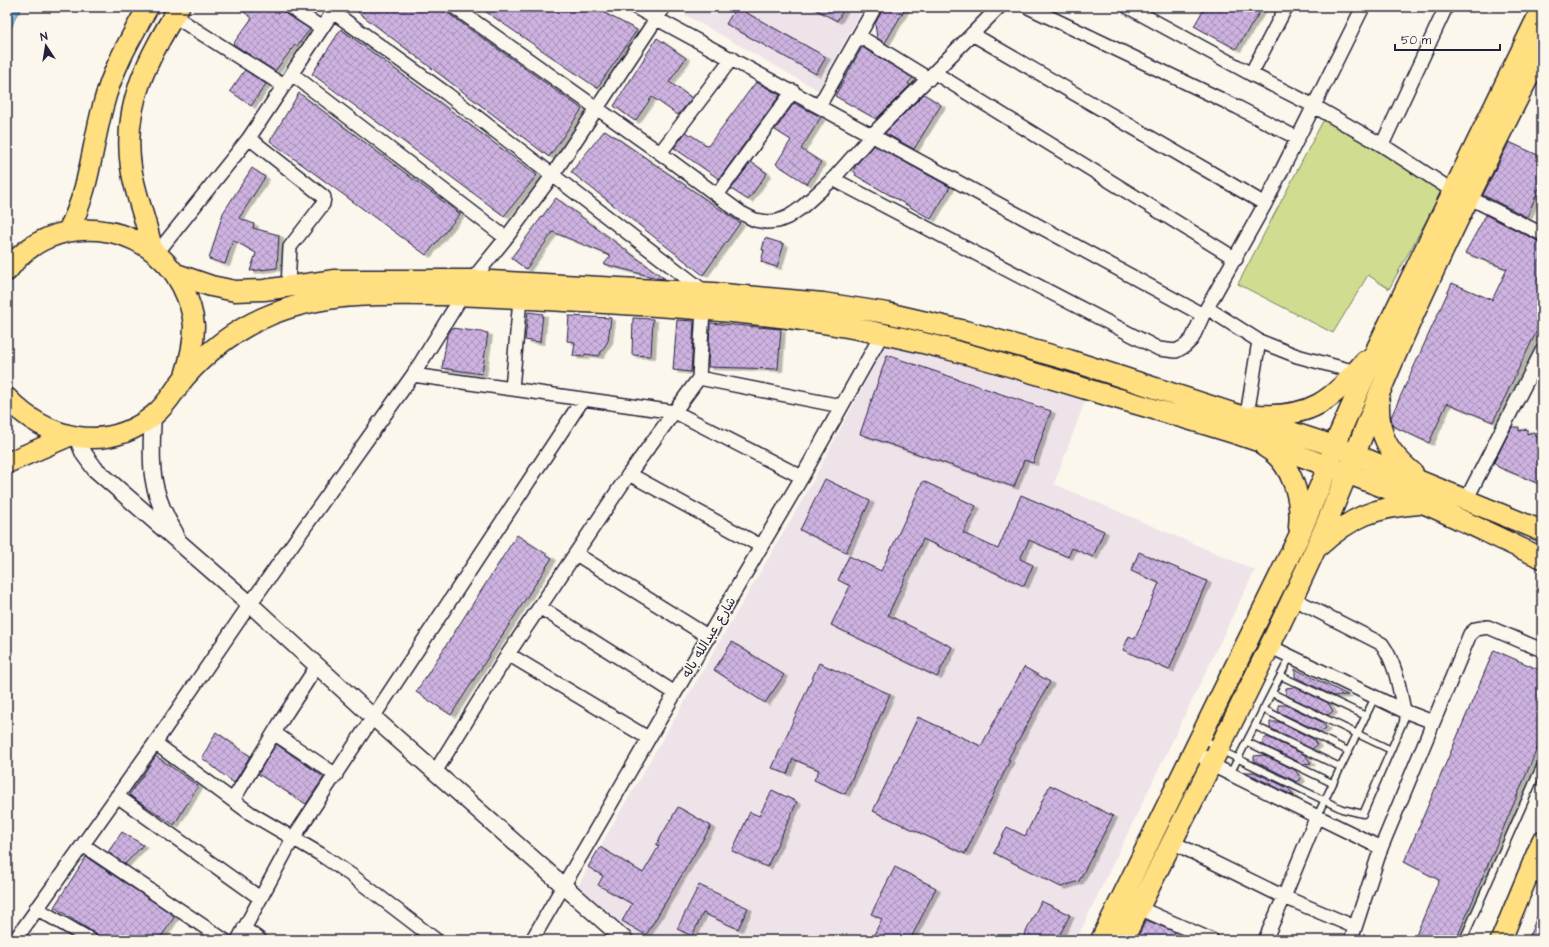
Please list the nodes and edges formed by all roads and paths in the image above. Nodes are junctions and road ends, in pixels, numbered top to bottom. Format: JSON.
{"nodes":[{"id":1,"x":148,"y":7,"type":"edge"},
{"id":2,"x":290,"y":7,"type":"edge"},
{"id":3,"x":454,"y":7,"type":"edge"},
{"id":4,"x":635,"y":7,"type":"edge"},
{"id":5,"x":664,"y":7,"type":"edge"},
{"id":6,"x":875,"y":7,"type":"edge"},
{"id":7,"x":999,"y":7,"type":"edge"},
{"id":8,"x":1028,"y":7,"type":"edge"},
{"id":9,"x":1128,"y":7,"type":"edge"},
{"id":10,"x":1286,"y":7,"type":"edge"},
{"id":11,"x":1363,"y":7,"type":"edge"},
{"id":12,"x":1446,"y":7,"type":"edge"},
{"id":13,"x":1542,"y":8,"type":"edge"},
{"id":14,"x":334,"y":10,"type":"edge"},
{"id":15,"x":176,"y":11,"type":"edge"},
{"id":16,"x":655,"y":18,"type":"junction"},
{"id":17,"x":322,"y":28,"type":"junction"},
{"id":18,"x":972,"y":34,"type":"junction"},
{"id":19,"x":859,"y":36,"type":"junction"},
{"id":20,"x":1542,"y":50,"type":"edge"},
{"id":21,"x":732,"y":58,"type":"junction"},
{"id":22,"x":292,"y":74,"type":"junction"},
{"id":23,"x":1251,"y":74,"type":"junction"},
{"id":24,"x":932,"y":76,"type":"junction"},
{"id":25,"x":284,"y":86,"type":"junction"},
{"id":26,"x":793,"y":91,"type":"junction"},
{"id":27,"x":819,"y":106,"type":"junction"},
{"id":28,"x":1314,"y":106,"type":"junction"},
{"id":29,"x":598,"y":108,"type":"junction"},
{"id":30,"x":873,"y":134,"type":"junction"},
{"id":31,"x":248,"y":138,"type":"junction"},
{"id":32,"x":1297,"y":138,"type":"junction"},
{"id":33,"x":1382,"y":145,"type":"junction"},
{"id":34,"x":660,"y":153,"type":"junction"},
{"id":35,"x":552,"y":176,"type":"junction"},
{"id":36,"x":833,"y":179,"type":"junction"},
{"id":37,"x":1461,"y":194,"type":"junction"},
{"id":38,"x":717,"y":195,"type":"junction"},
{"id":39,"x":1265,"y":204,"type":"junction"},
{"id":40,"x":68,"y":231,"type":"junction"},
{"id":41,"x":1542,"y":234,"type":"edge"},
{"id":42,"x":506,"y":238,"type":"junction"},
{"id":43,"x":155,"y":251,"type":"junction"},
{"id":44,"x":1236,"y":259,"type":"junction"},
{"id":45,"x":7,"y":271,"type":"edge"},
{"id":46,"x":176,"y":274,"type":"junction"},
{"id":47,"x":288,"y":286,"type":"junction"},
{"id":48,"x":467,"y":288,"type":"junction"},
{"id":49,"x":520,"y":299,"type":"junction"},
{"id":50,"x":704,"y":301,"type":"junction"},
{"id":51,"x":1205,"y":311,"type":"junction"},
{"id":52,"x":882,"y":334,"type":"junction"},
{"id":53,"x":1259,"y":340,"type":"junction"},
{"id":54,"x":1378,"y":346,"type":"junction"},
{"id":55,"x":1542,"y":351,"type":"edge"},
{"id":56,"x":1356,"y":372,"type":"junction"},
{"id":57,"x":413,"y":376,"type":"junction"},
{"id":58,"x":184,"y":378,"type":"junction"},
{"id":59,"x":699,"y":378,"type":"junction"},
{"id":60,"x":512,"y":389,"type":"junction"},
{"id":61,"x":1379,"y":394,"type":"junction"},
{"id":62,"x":7,"y":398,"type":"edge"},
{"id":63,"x":583,"y":399,"type":"junction"},
{"id":64,"x":841,"y":406,"type":"junction"},
{"id":65,"x":675,"y":412,"type":"junction"},
{"id":66,"x":1240,"y":414,"type":"junction"},
{"id":67,"x":153,"y":416,"type":"junction"},
{"id":68,"x":74,"y":436,"type":"junction"},
{"id":69,"x":1245,"y":437,"type":"junction"},
{"id":70,"x":1334,"y":446,"type":"junction"},
{"id":71,"x":1356,"y":454,"type":"junction"},
{"id":72,"x":7,"y":463,"type":"edge"},
{"id":73,"x":1328,"y":467,"type":"junction"},
{"id":74,"x":629,"y":474,"type":"junction"},
{"id":75,"x":1348,"y":474,"type":"junction"},
{"id":76,"x":802,"y":477,"type":"junction"},
{"id":77,"x":1425,"y":483,"type":"junction"},
{"id":78,"x":1466,"y":500,"type":"junction"},
{"id":79,"x":1425,"y":504,"type":"junction"},
{"id":80,"x":1542,"y":531,"type":"edge"},
{"id":81,"x":1298,"y":538,"type":"junction"},
{"id":82,"x":182,"y":544,"type":"junction"},
{"id":83,"x":761,"y":546,"type":"junction"},
{"id":84,"x":1314,"y":550,"type":"junction"},
{"id":85,"x":576,"y":554,"type":"junction"},
{"id":86,"x":1542,"y":558,"type":"edge"},
{"id":87,"x":1292,"y":598,"type":"junction"},
{"id":88,"x":250,"y":604,"type":"junction"},
{"id":89,"x":541,"y":608,"type":"junction"},
{"id":90,"x":709,"y":637,"type":"junction"},
{"id":91,"x":1269,"y":646,"type":"junction"},
{"id":92,"x":1542,"y":650,"type":"edge"},
{"id":93,"x":508,"y":654,"type":"junction"},
{"id":94,"x":1290,"y":656,"type":"junction"},
{"id":95,"x":317,"y":666,"type":"junction"},
{"id":96,"x":1281,"y":676,"type":"junction"},
{"id":97,"x":675,"y":693,"type":"junction"},
{"id":98,"x":1272,"y":693,"type":"junction"},
{"id":99,"x":1375,"y":697,"type":"junction"},
{"id":100,"x":1263,"y":709,"type":"junction"},
{"id":101,"x":1404,"y":711,"type":"junction"},
{"id":102,"x":1366,"y":716,"type":"junction"},
{"id":103,"x":374,"y":718,"type":"junction"},
{"id":104,"x":1433,"y":722,"type":"junction"},
{"id":105,"x":1255,"y":726,"type":"junction"},
{"id":106,"x":274,"y":733,"type":"junction"},
{"id":107,"x":1357,"y":734,"type":"junction"},
{"id":108,"x":648,"y":738,"type":"junction"},
{"id":109,"x":1247,"y":742,"type":"junction"},
{"id":110,"x":155,"y":743,"type":"junction"},
{"id":111,"x":1199,"y":743,"type":"junction"},
{"id":112,"x":1391,"y":750,"type":"junction"},
{"id":113,"x":1348,"y":751,"type":"junction"},
{"id":114,"x":1214,"y":756,"type":"junction"},
{"id":115,"x":1238,"y":758,"type":"junction"},
{"id":116,"x":1542,"y":762,"type":"edge"},
{"id":117,"x":1340,"y":767,"type":"junction"},
{"id":118,"x":435,"y":772,"type":"junction"},
{"id":119,"x":1230,"y":774,"type":"junction"},
{"id":120,"x":336,"y":775,"type":"junction"},
{"id":121,"x":1332,"y":784,"type":"junction"},
{"id":122,"x":117,"y":796,"type":"junction"},
{"id":123,"x":233,"y":800,"type":"junction"},
{"id":124,"x":1324,"y":800,"type":"junction"},
{"id":125,"x":1317,"y":816,"type":"junction"},
{"id":126,"x":292,"y":840,"type":"junction"},
{"id":127,"x":1542,"y":841,"type":"edge"},
{"id":128,"x":1172,"y":842,"type":"junction"},
{"id":129,"x":83,"y":845,"type":"junction"},
{"id":130,"x":1381,"y":848,"type":"junction"},
{"id":131,"x":1535,"y":879,"type":"edge"},
{"id":132,"x":563,"y":886,"type":"junction"},
{"id":133,"x":1284,"y":897,"type":"junction"},
{"id":134,"x":260,"y":898,"type":"junction"},
{"id":135,"x":36,"y":908,"type":"junction"},
{"id":136,"x":1139,"y":908,"type":"junction"},
{"id":137,"x":1356,"y":927,"type":"junction"},
{"id":138,"x":244,"y":928,"type":"junction"},
{"id":139,"x":1192,"y":936,"type":"edge"},
{"id":140,"x":15,"y":940,"type":"edge"},
{"id":141,"x":91,"y":940,"type":"edge"},
{"id":142,"x":224,"y":940,"type":"edge"},
{"id":143,"x":238,"y":940,"type":"edge"},
{"id":144,"x":260,"y":940,"type":"edge"},
{"id":145,"x":436,"y":940,"type":"edge"},
{"id":146,"x":532,"y":940,"type":"edge"},
{"id":147,"x":625,"y":940,"type":"edge"},
{"id":148,"x":1101,"y":940,"type":"edge"},
{"id":149,"x":1123,"y":940,"type":"edge"},
{"id":150,"x":1212,"y":940,"type":"edge"},
{"id":151,"x":1264,"y":940,"type":"edge"},
{"id":152,"x":1351,"y":940,"type":"edge"},
{"id":153,"x":1463,"y":940,"type":"edge"},
{"id":154,"x":1501,"y":940,"type":"edge"}],
"edges":[{"from":1,"to":40,"type":"main road"},
{"from":2,"to":17,"type":"street"},
{"from":3,"to":29,"type":"street"},
{"from":4,"to":16,"type":"street"},
{"from":5,"to":16,"type":"street"},
{"from":6,"to":19,"type":"street"},
{"from":7,"to":18,"type":"street"},
{"from":8,"to":32,"type":"street"},
{"from":9,"to":23,"type":"street"},
{"from":10,"to":23,"type":"street"},
{"from":11,"to":28,"type":"street"},
{"from":12,"to":33,"type":"street"},
{"from":13,"to":37,"type":"main road"},
{"from":14,"to":17,"type":"street"},
{"from":14,"to":35,"type":"street"},
{"from":15,"to":25,"type":"street"},
{"from":15,"to":43,"type":"main road"},
{"from":16,"to":21,"type":"street"},
{"from":16,"to":29,"type":"street"},
{"from":17,"to":22,"type":"street"},
{"from":18,"to":24,"type":"street"},
{"from":18,"to":39,"type":"street"},
{"from":19,"to":24,"type":"street"},
{"from":19,"to":27,"type":"street"},
{"from":20,"to":37,"type":"main road"},
{"from":21,"to":26,"type":"street"},
{"from":21,"to":34,"type":"street"},
{"from":22,"to":25,"type":"street"},
{"from":22,"to":42,"type":"street"},
{"from":23,"to":28,"type":"street"},
{"from":24,"to":30,"type":"street"},
{"from":24,"to":44,"type":"street"},
{"from":25,"to":31,"type":"street"},
{"from":26,"to":27,"type":"street"},
{"from":26,"to":38,"type":"street"},
{"from":27,"to":30,"type":"street"},
{"from":28,"to":32,"type":"street"},
{"from":28,"to":33,"type":"street"},
{"from":29,"to":34,"type":"street"},
{"from":29,"to":35,"type":"street"},
{"from":30,"to":36,"type":"street"},
{"from":30,"to":51,"type":"street"},
{"from":31,"to":43,"type":"street"},
{"from":31,"to":47,"type":"street"},
{"from":32,"to":39,"type":"street"},
{"from":33,"to":37,"type":"street"},
{"from":34,"to":38,"type":"street"},
{"from":35,"to":42,"type":"street"},
{"from":35,"to":50,"type":"street"},
{"from":36,"to":38,"type":"street"},
{"from":36,"to":51,"type":"street"},
{"from":37,"to":41,"type":"street"},
{"from":37,"to":54,"type":"main road"},
{"from":37,"to":61,"type":"main road"},
{"from":39,"to":44,"type":"street"},
{"from":40,"to":43,"type":"main road"},
{"from":40,"to":45,"type":"main road"},
{"from":42,"to":48,"type":"street"},
{"from":43,"to":46,"type":"main road"},
{"from":44,"to":51,"type":"street"},
{"from":46,"to":47,"type":"main road"},
{"from":46,"to":58,"type":"main road"},
{"from":47,"to":48,"type":"main road"},
{"from":48,"to":49,"type":"main road"},
{"from":48,"to":50,"type":"main road"},
{"from":48,"to":57,"type":"street"},
{"from":48,"to":58,"type":"main road"},
{"from":49,"to":50,"type":"main road"},
{"from":49,"to":60,"type":"street"},
{"from":50,"to":52,"type":"main road"},
{"from":50,"to":59,"type":"street"},
{"from":50,"to":66,"type":"main road"},
{"from":51,"to":53,"type":"street"},
{"from":52,"to":64,"type":"street","name":"شارع عبدالله باله"},
{"from":52,"to":69,"type":"main road"},
{"from":53,"to":56,"type":"street"},
{"from":53,"to":66,"type":"street"},
{"from":54,"to":56,"type":"main road"},
{"from":54,"to":70,"type":"main road"},
{"from":55,"to":78,"type":"street"},
{"from":56,"to":66,"type":"main road"},
{"from":57,"to":60,"type":"street"},
{"from":57,"to":88,"type":"street"},
{"from":58,"to":67,"type":"main road"},
{"from":59,"to":64,"type":"street"},
{"from":59,"to":65,"type":"street"},
{"from":60,"to":63,"type":"street"},
{"from":61,"to":71,"type":"main road"},
{"from":61,"to":77,"type":"main road"},
{"from":62,"to":68,"type":"main road"},
{"from":63,"to":65,"type":"street"},
{"from":63,"to":103,"type":"street"},
{"from":64,"to":76,"type":"street","name":"شارع عبدالله باله"},
{"from":65,"to":74,"type":"street"},
{"from":65,"to":76,"type":"street"},
{"from":66,"to":70,"type":"main road"},
{"from":67,"to":68,"type":"main road"},
{"from":67,"to":82,"type":"street"},
{"from":68,"to":72,"type":"main road"},
{"from":68,"to":82,"type":"street"},
{"from":69,"to":73,"type":"main road"},
{"from":69,"to":81,"type":"main road"},
{"from":70,"to":71,"type":"main road"},
{"from":70,"to":73,"type":"main road"},
{"from":71,"to":75,"type":"main road"},
{"from":71,"to":77,"type":"main road"},
{"from":73,"to":75,"type":"main road"},
{"from":73,"to":81,"type":"main road"},
{"from":74,"to":83,"type":"street"},
{"from":74,"to":85,"type":"street"},
{"from":75,"to":79,"type":"main road"},
{"from":75,"to":84,"type":"main road"},
{"from":76,"to":83,"type":"street","name":"شارع عبدالله باله"},
{"from":77,"to":78,"type":"main road"},
{"from":78,"to":80,"type":"main road"},
{"from":79,"to":84,"type":"main road"},
{"from":79,"to":86,"type":"main road"},
{"from":81,"to":111,"type":"main road"},
{"from":82,"to":88,"type":"street"},
{"from":83,"to":90,"type":"street","name":"شارع عبدالله باله"},
{"from":84,"to":87,"type":"main road"},
{"from":85,"to":89,"type":"street"},
{"from":85,"to":90,"type":"street"},
{"from":87,"to":91,"type":"main road"},
{"from":87,"to":101,"type":"street"},
{"from":88,"to":95,"type":"street"},
{"from":88,"to":110,"type":"street"},
{"from":89,"to":93,"type":"street"},
{"from":89,"to":97,"type":"street"},
{"from":90,"to":97,"type":"street","name":"شارع عبدالله باله"},
{"from":91,"to":94,"type":"street"},
{"from":91,"to":114,"type":"main road"},
{"from":92,"to":104,"type":"street"},
{"from":93,"to":108,"type":"street"},
{"from":93,"to":118,"type":"street"},
{"from":94,"to":96,"type":"lane"},
{"from":94,"to":99,"type":"street"},
{"from":95,"to":103,"type":"street"},
{"from":95,"to":106,"type":"street"},
{"from":96,"to":98,"type":"lane"},
{"from":96,"to":102,"type":"lane"},
{"from":97,"to":108,"type":"street","name":"شارع عبدالله باله"},
{"from":98,"to":100,"type":"lane"},
{"from":98,"to":107,"type":"lane"},
{"from":99,"to":101,"type":"street"},
{"from":99,"to":102,"type":"lane"},
{"from":100,"to":105,"type":"lane"},
{"from":100,"to":113,"type":"lane"},
{"from":101,"to":104,"type":"street"},
{"from":101,"to":112,"type":"lane"},
{"from":102,"to":107,"type":"lane"},
{"from":103,"to":118,"type":"street"},
{"from":103,"to":120,"type":"street"},
{"from":104,"to":130,"type":"street"},
{"from":105,"to":109,"type":"lane"},
{"from":105,"to":117,"type":"lane"},
{"from":106,"to":120,"type":"street"},
{"from":106,"to":123,"type":"street"},
{"from":107,"to":112,"type":"lane"},
{"from":107,"to":113,"type":"lane"},
{"from":108,"to":132,"type":"street","name":"شارع عبدالله باله"},
{"from":109,"to":115,"type":"lane"},
{"from":109,"to":121,"type":"lane"},
{"from":110,"to":122,"type":"street"},
{"from":110,"to":123,"type":"street"},
{"from":111,"to":114,"type":"street"},
{"from":111,"to":148,"type":"main road"},
{"from":112,"to":124,"type":"lane"},
{"from":113,"to":117,"type":"lane"},
{"from":114,"to":115,"type":"lane"},
{"from":114,"to":119,"type":"street"},
{"from":114,"to":128,"type":"main road"},
{"from":115,"to":119,"type":"lane"},
{"from":115,"to":124,"type":"lane"},
{"from":116,"to":153,"type":"lane"},
{"from":117,"to":121,"type":"lane"},
{"from":118,"to":132,"type":"street"},
{"from":119,"to":125,"type":"street"},
{"from":120,"to":126,"type":"street"},
{"from":121,"to":124,"type":"lane"},
{"from":122,"to":129,"type":"street"},
{"from":122,"to":134,"type":"street"},
{"from":123,"to":126,"type":"street"},
{"from":124,"to":125,"type":"lane"},
{"from":125,"to":130,"type":"street"},
{"from":125,"to":133,"type":"street"},
{"from":126,"to":134,"type":"street"},
{"from":126,"to":145,"type":"street"},
{"from":127,"to":131,"type":"main road"},
{"from":128,"to":133,"type":"street"},
{"from":128,"to":136,"type":"main road"},
{"from":129,"to":135,"type":"street"},
{"from":129,"to":142,"type":"street"},
{"from":130,"to":137,"type":"street"},
{"from":131,"to":154,"type":"main road"},
{"from":132,"to":146,"type":"street","name":"شارع عبدالله باله"},
{"from":132,"to":147,"type":"street"},
{"from":133,"to":137,"type":"street"},
{"from":133,"to":151,"type":"street"},
{"from":134,"to":138,"type":"street"},
{"from":135,"to":140,"type":"street"},
{"from":135,"to":141,"type":"street"},
{"from":136,"to":139,"type":"street"},
{"from":136,"to":149,"type":"main road"},
{"from":137,"to":152,"type":"street"},
{"from":138,"to":143,"type":"street"},
{"from":138,"to":144,"type":"street"},
{"from":139,"to":150,"type":"street"}]}
